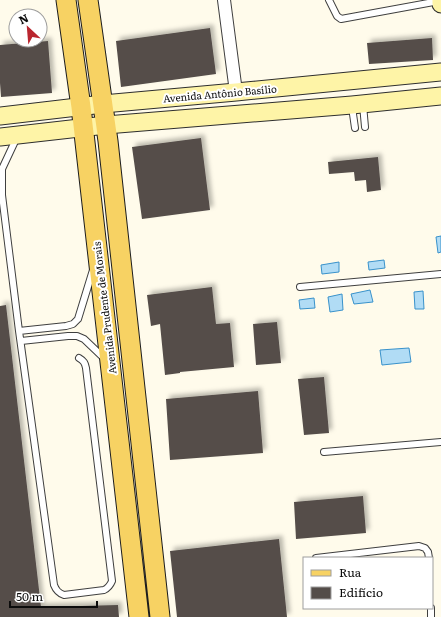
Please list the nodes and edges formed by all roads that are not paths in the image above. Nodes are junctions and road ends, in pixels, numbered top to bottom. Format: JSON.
{"nodes":[{"id":1,"x":66,"y":0,"type":"edge"},
{"id":2,"x":88,"y":0,"type":"edge"},
{"id":3,"x":224,"y":0,"type":"edge"},
{"id":4,"x":329,"y":0,"type":"edge"},
{"id":5,"x":441,"y":2,"type":"edge"},
{"id":6,"x":441,"y":72,"type":"edge"},
{"id":7,"x":236,"y":92,"type":"junction"},
{"id":8,"x":441,"y":96,"type":"edge"},
{"id":9,"x":103,"y":104,"type":"junction"},
{"id":10,"x":358,"y":105,"type":"junction"},
{"id":11,"x":81,"y":107,"type":"junction"},
{"id":12,"x":0,"y":116,"type":"edge"},
{"id":13,"x":106,"y":126,"type":"junction"},
{"id":14,"x":365,"y":127,"type":"dead end"},
{"id":15,"x":83,"y":128,"type":"junction"},
{"id":16,"x":355,"y":128,"type":"dead end"},
{"id":17,"x":18,"y":135,"type":"junction"},
{"id":18,"x":0,"y":137,"type":"edge"},
{"id":19,"x":1,"y":167,"type":"edge"},
{"id":20,"x":97,"y":255,"type":"junction"},
{"id":21,"x":441,"y":274,"type":"edge"},
{"id":22,"x":300,"y":287,"type":"dead end"},
{"id":23,"x":19,"y":331,"type":"junction"},
{"id":24,"x":21,"y":341,"type":"junction"},
{"id":25,"x":79,"y":358,"type":"dead end"},
{"id":26,"x":110,"y":364,"type":"junction"},
{"id":27,"x":441,"y":442,"type":"edge"},
{"id":28,"x":324,"y":452,"type":"dead end"},
{"id":29,"x":325,"y":557,"type":"edge"},
{"id":30,"x":429,"y":557,"type":"edge"},
{"id":31,"x":139,"y":617,"type":"edge"},
{"id":32,"x":160,"y":617,"type":"edge"}],
"edges":[{"from":1,"to":11,"type":"main road","name":"Avenida Prudente de Morais"},
{"from":2,"to":9,"type":"main road"},
{"from":3,"to":7,"type":"street"},
{"from":4,"to":5,"type":"lane"},
{"from":6,"to":7,"type":"main road","name":"Avenida Antônio Basílio"},
{"from":7,"to":9,"type":"main road","name":"Avenida Antônio Basílio"},
{"from":8,"to":10,"type":"main road"},
{"from":9,"to":11,"type":"main road","name":"Avenida Antônio Basílio"},
{"from":9,"to":13,"type":"main road"},
{"from":10,"to":13,"type":"main road"},
{"from":10,"to":14,"type":"lane"},
{"from":10,"to":16,"type":"lane"},
{"from":11,"to":12,"type":"main road","name":"Avenida Antônio Basílio"},
{"from":11,"to":15,"type":"main road","name":"Avenida Prudente de Morais"},
{"from":13,"to":15,"type":"main road"},
{"from":13,"to":32,"type":"main road"},
{"from":15,"to":17,"type":"main road"},
{"from":15,"to":20,"type":"main road","name":"Avenida Prudente de Morais"},
{"from":17,"to":18,"type":"main road"},
{"from":17,"to":19,"type":"lane"},
{"from":19,"to":23,"type":"lane"},
{"from":20,"to":23,"type":"lane"},
{"from":20,"to":26,"type":"main road","name":"Avenida Prudente de Morais"},
{"from":21,"to":22,"type":"lane"},
{"from":23,"to":24,"type":"lane"},
{"from":24,"to":25,"type":"lane"},
{"from":24,"to":26,"type":"lane"},
{"from":26,"to":31,"type":"main road","name":"Avenida Prudente de Morais"},
{"from":27,"to":28,"type":"lane"},
{"from":29,"to":30,"type":"lane"}]}
